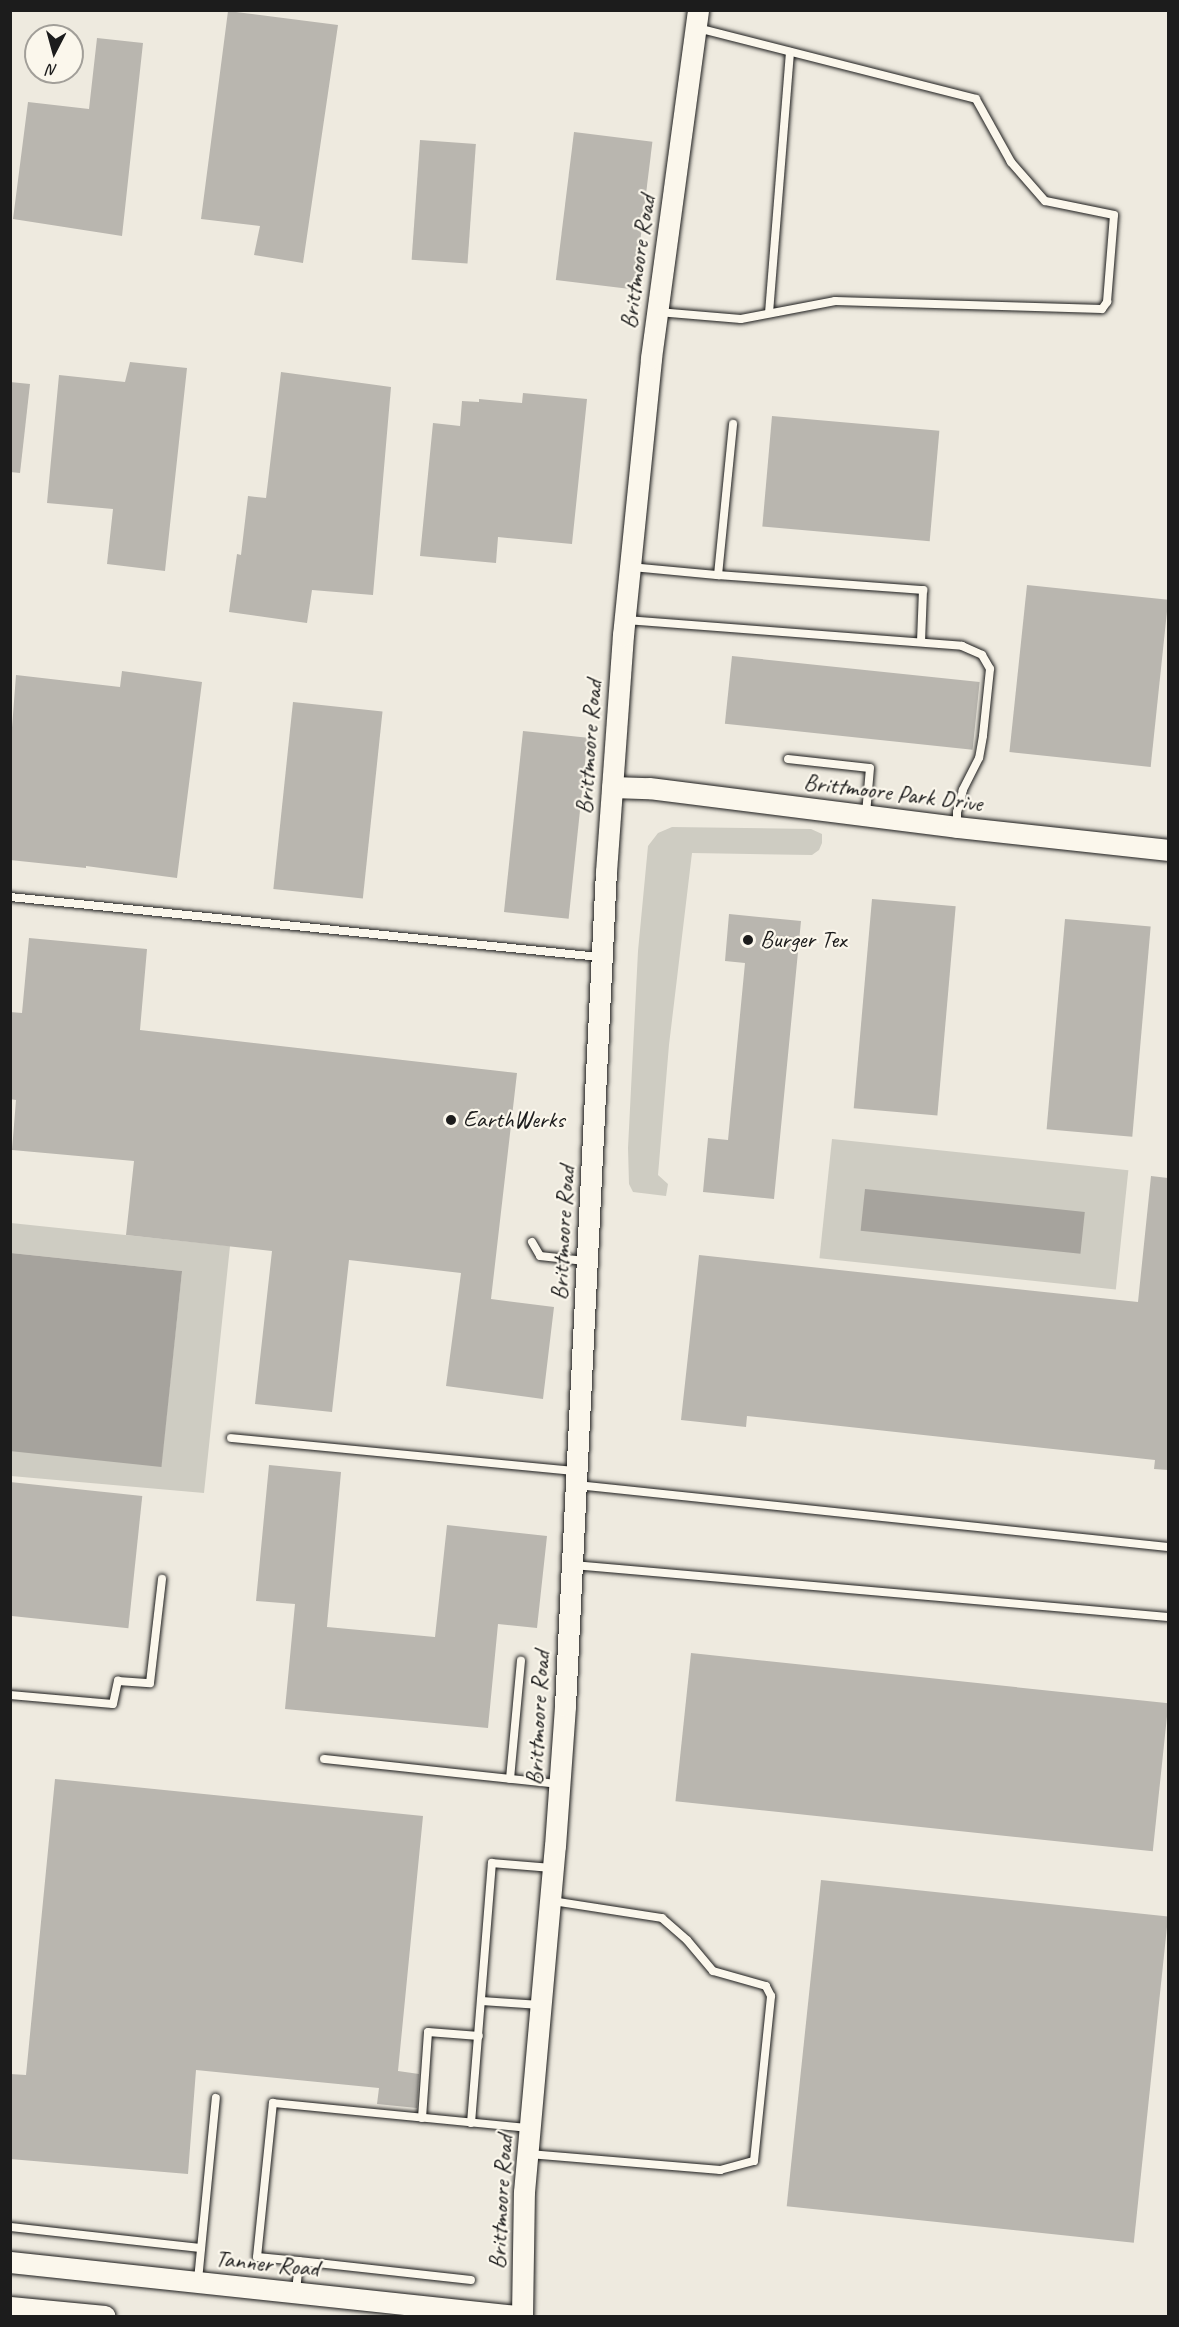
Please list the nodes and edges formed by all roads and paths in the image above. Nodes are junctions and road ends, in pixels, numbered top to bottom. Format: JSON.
{"nodes":[{"id":1,"x":696,"y":19,"type":"edge"},
{"id":2,"x":790,"y":52,"type":"junction"},
{"id":3,"x":657,"y":312,"type":"junction"},
{"id":4,"x":769,"y":313,"type":"junction"},
{"id":5,"x":733,"y":424,"type":"dead end"},
{"id":6,"x":630,"y":567,"type":"junction"},
{"id":7,"x":718,"y":575,"type":"junction"},
{"id":8,"x":625,"y":620,"type":"junction"},
{"id":9,"x":921,"y":642,"type":"junction"},
{"id":10,"x":788,"y":759,"type":"dead end"},
{"id":11,"x":612,"y":787,"type":"junction"},
{"id":12,"x":866,"y":816,"type":"junction"},
{"id":13,"x":957,"y":827,"type":"junction"},
{"id":14,"x":1168,"y":850,"type":"edge"},
{"id":15,"x":10,"y":897,"type":"edge"},
{"id":16,"x":602,"y":957,"type":"junction"},
{"id":17,"x":532,"y":1242,"type":"dead end"},
{"id":18,"x":587,"y":1261,"type":"junction"},
{"id":19,"x":231,"y":1438,"type":"dead end"},
{"id":20,"x":576,"y":1478,"type":"junction"},
{"id":21,"x":1168,"y":1547,"type":"edge"},
{"id":22,"x":572,"y":1564,"type":"junction"},
{"id":23,"x":162,"y":1579,"type":"dead end"},
{"id":24,"x":1168,"y":1617,"type":"edge"},
{"id":25,"x":521,"y":1661,"type":"dead end"},
{"id":26,"x":10,"y":1695,"type":"edge"},
{"id":27,"x":324,"y":1759,"type":"dead end"},
{"id":28,"x":510,"y":1779,"type":"junction"},
{"id":29,"x":560,"y":1784,"type":"junction"},
{"id":30,"x":553,"y":1868,"type":"junction"},
{"id":31,"x":550,"y":1901,"type":"junction"},
{"id":32,"x":482,"y":2001,"type":"junction"},
{"id":33,"x":541,"y":2006,"type":"junction"},
{"id":34,"x":479,"y":2036,"type":"junction"},
{"id":35,"x":216,"y":2098,"type":"dead end"},
{"id":36,"x":422,"y":2118,"type":"junction"},
{"id":37,"x":471,"y":2123,"type":"junction"},
{"id":38,"x":530,"y":2128,"type":"junction"},
{"id":39,"x":527,"y":2153,"type":"junction"},
{"id":40,"x":10,"y":2227,"type":"edge"},
{"id":41,"x":201,"y":2248,"type":"junction"},
{"id":42,"x":299,"y":2261,"type":"junction"},
{"id":43,"x":10,"y":2262,"type":"edge"},
{"id":44,"x":471,"y":2280,"type":"dead end"},
{"id":45,"x":198,"y":2282,"type":"junction"},
{"id":46,"x":295,"y":2293,"type":"junction"},
{"id":47,"x":10,"y":2307,"type":"edge"},
{"id":48,"x":105,"y":2316,"type":"edge"},
{"id":49,"x":520,"y":2316,"type":"edge"}],
"edges":[{"from":1,"to":2,"type":"lane"},
{"from":1,"to":3,"type":"main road","name":"Brittmoore Road"},
{"from":2,"to":4,"type":"lane"},
{"from":2,"to":4,"type":"lane"},
{"from":3,"to":4,"type":"lane"},
{"from":3,"to":6,"type":"main road","name":"Brittmoore Road"},
{"from":5,"to":7,"type":"lane"},
{"from":6,"to":7,"type":"lane"},
{"from":6,"to":8,"type":"main road","name":"Brittmoore Road"},
{"from":7,"to":9,"type":"lane"},
{"from":8,"to":9,"type":"lane"},
{"from":8,"to":11,"type":"main road","name":"Brittmoore Road"},
{"from":9,"to":13,"type":"lane"},
{"from":10,"to":12,"type":"lane"},
{"from":11,"to":12,"type":"main road","name":"Brittmoore Park Drive"},
{"from":11,"to":16,"type":"main road","name":"Brittmoore Road"},
{"from":12,"to":13,"type":"main road","name":"Brittmoore Park Drive"},
{"from":13,"to":14,"type":"main road","name":"Brittmoore Park Drive"},
{"from":15,"to":16,"type":"lane"},
{"from":16,"to":18,"type":"main road","name":"Brittmoore Road"},
{"from":17,"to":18,"type":"lane"},
{"from":18,"to":20,"type":"main road","name":"Brittmoore Road"},
{"from":19,"to":20,"type":"lane"},
{"from":20,"to":21,"type":"lane"},
{"from":20,"to":22,"type":"main road","name":"Brittmoore Road"},
{"from":22,"to":24,"type":"lane"},
{"from":22,"to":29,"type":"main road","name":"Brittmoore Road"},
{"from":23,"to":26,"type":"lane"},
{"from":25,"to":28,"type":"lane"},
{"from":27,"to":28,"type":"lane"},
{"from":28,"to":29,"type":"lane"},
{"from":29,"to":30,"type":"main road","name":"Brittmoore Road"},
{"from":30,"to":31,"type":"main road","name":"Brittmoore Road"},
{"from":30,"to":32,"type":"lane"},
{"from":31,"to":33,"type":"main road","name":"Brittmoore Road"},
{"from":31,"to":39,"type":"lane"},
{"from":32,"to":33,"type":"lane"},
{"from":32,"to":34,"type":"lane"},
{"from":33,"to":38,"type":"main road","name":"Brittmoore Road"},
{"from":34,"to":36,"type":"lane"},
{"from":34,"to":37,"type":"lane"},
{"from":35,"to":41,"type":"lane"},
{"from":36,"to":37,"type":"lane"},
{"from":36,"to":42,"type":"lane"},
{"from":37,"to":38,"type":"lane"},
{"from":38,"to":39,"type":"main road","name":"Brittmoore Road"},
{"from":39,"to":49,"type":"main road","name":"Brittmoore Road"},
{"from":40,"to":41,"type":"lane"},
{"from":41,"to":45,"type":"lane"},
{"from":42,"to":44,"type":"lane"},
{"from":42,"to":46,"type":"lane"},
{"from":43,"to":45,"type":"main road","name":"Tanner Road"},
{"from":45,"to":46,"type":"main road","name":"Tanner Road"},
{"from":46,"to":49,"type":"main road","name":"Tanner Road"},
{"from":47,"to":48,"type":"main road"}]}
